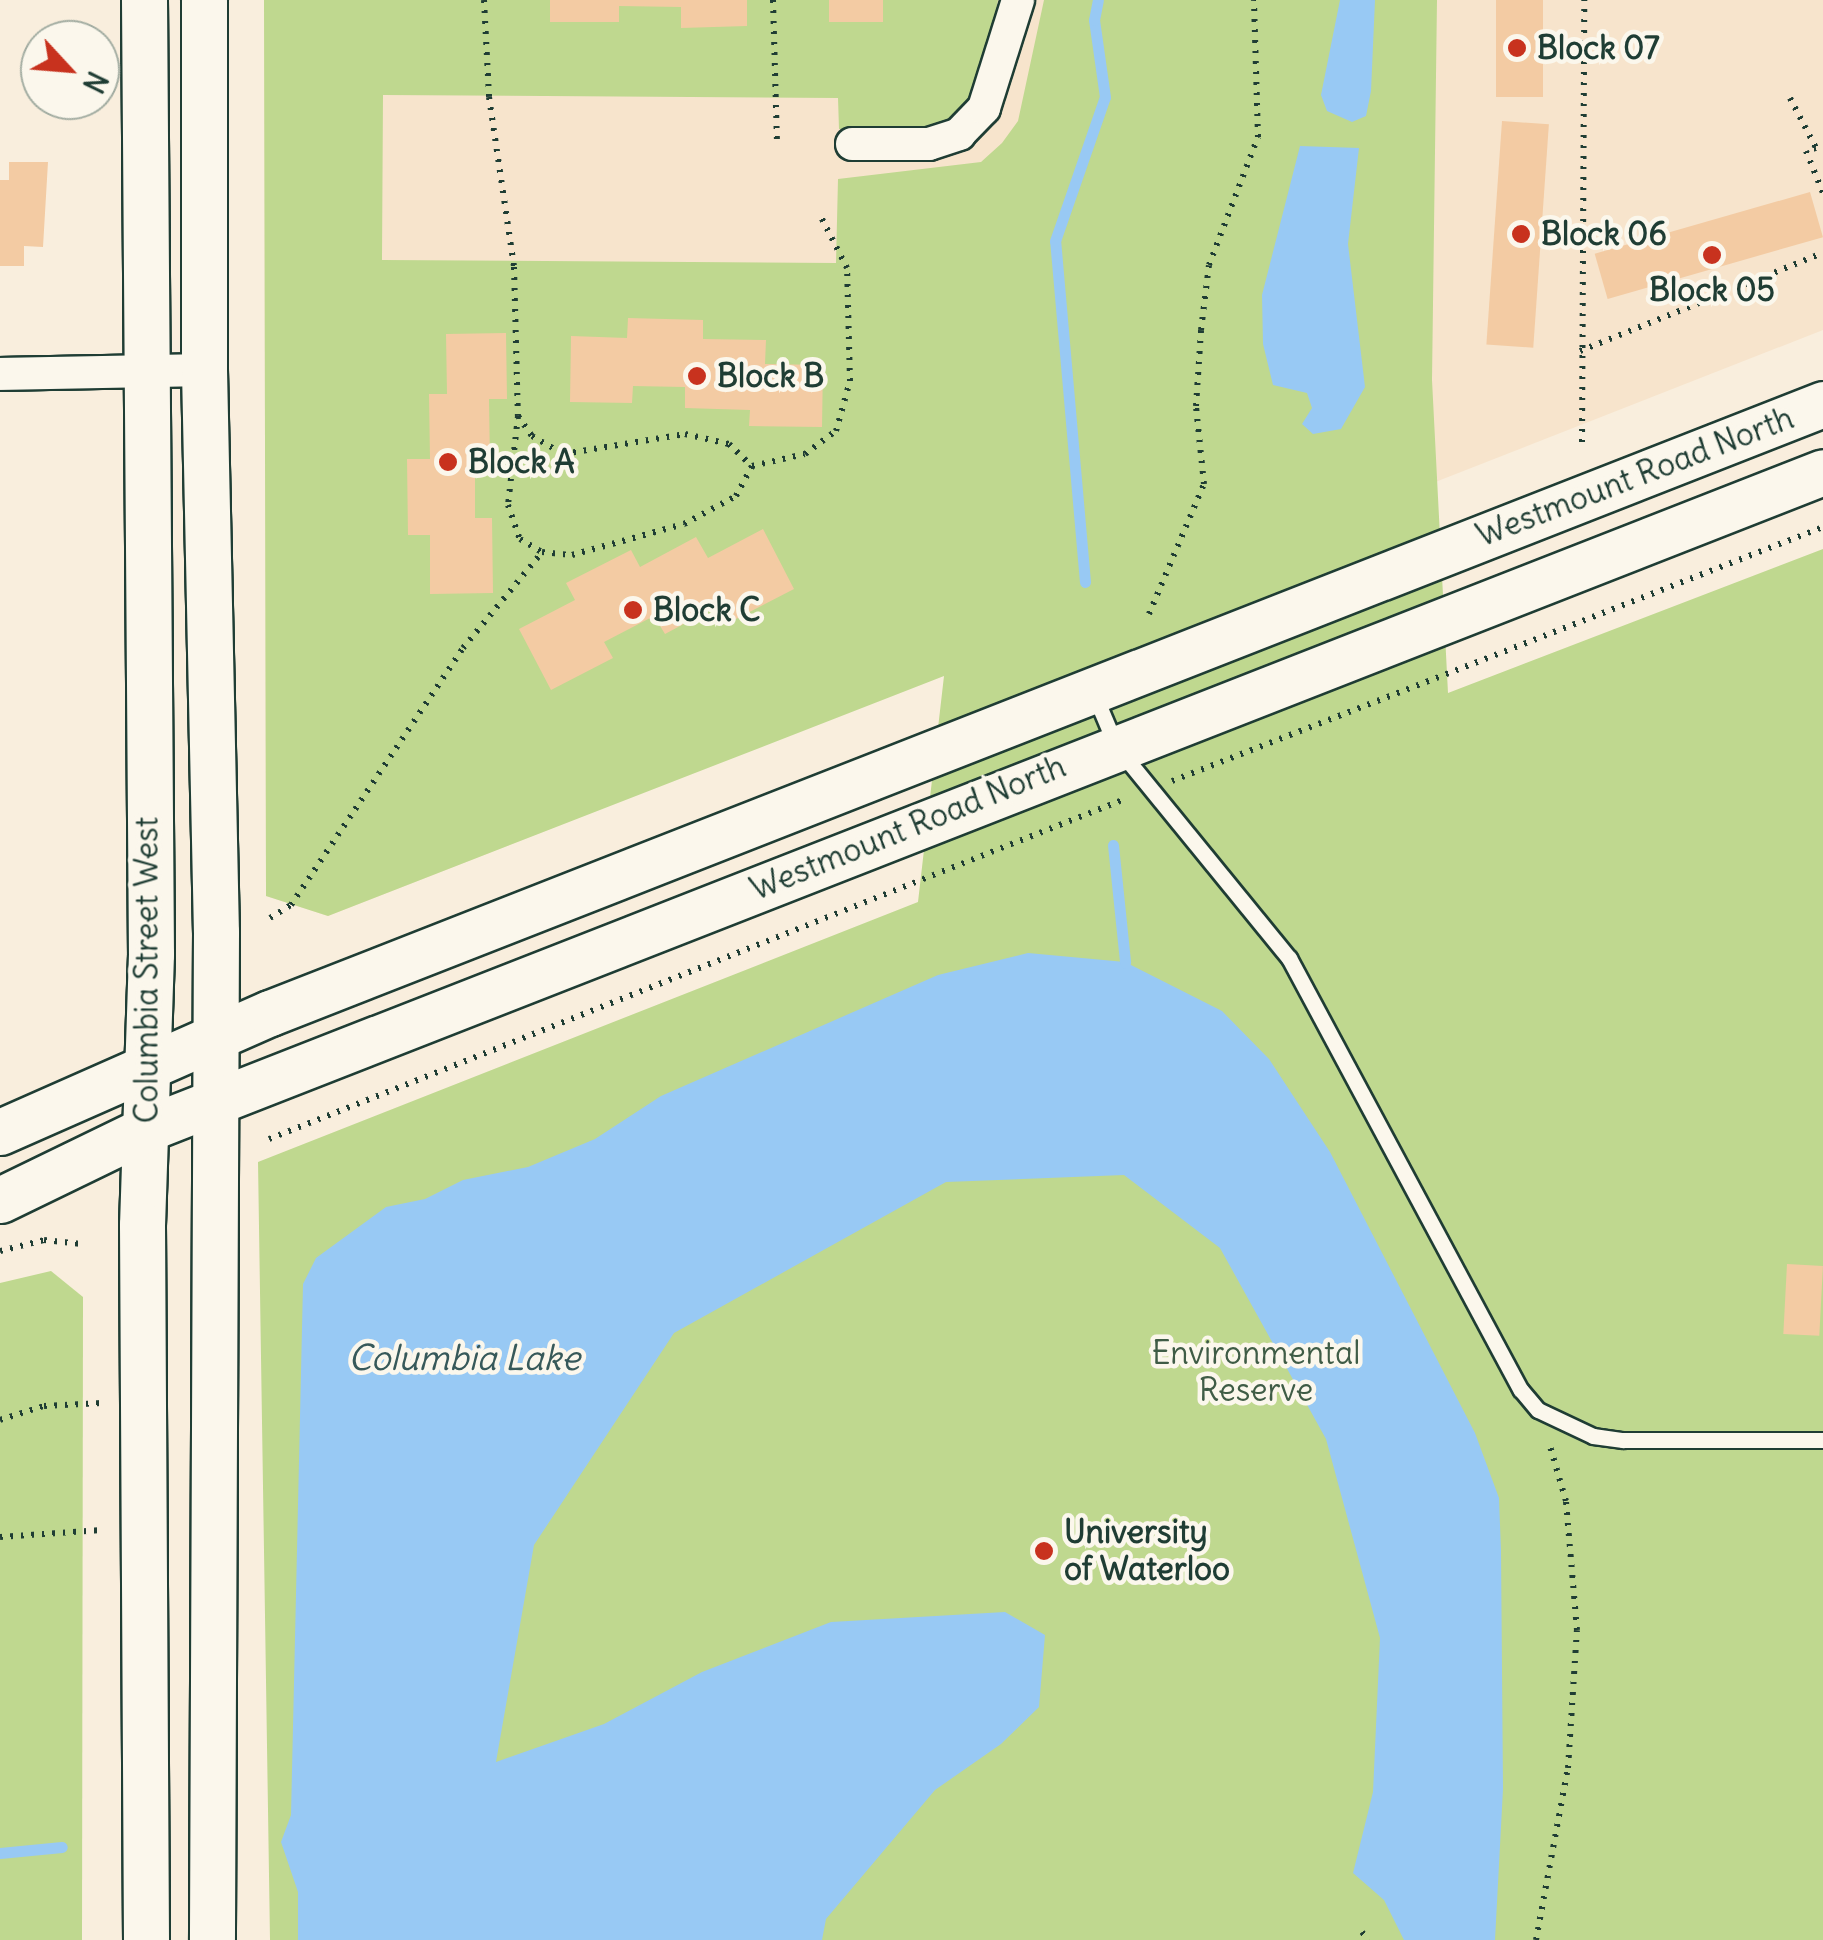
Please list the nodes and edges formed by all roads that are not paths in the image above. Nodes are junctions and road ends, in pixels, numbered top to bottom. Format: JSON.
{"nodes":[{"id":1,"x":144,"y":0,"type":"edge"},
{"id":2,"x":204,"y":0,"type":"edge"},
{"id":3,"x":1018,"y":0,"type":"edge"},
{"id":4,"x":852,"y":144,"type":"dead end"},
{"id":5,"x":204,"y":370,"type":"junction"},
{"id":6,"x":144,"y":372,"type":"junction"},
{"id":7,"x":0,"y":374,"type":"edge"},
{"id":8,"x":1823,"y":404,"type":"edge"},
{"id":9,"x":1823,"y":472,"type":"edge"},
{"id":10,"x":1092,"y":688,"type":"junction"},
{"id":11,"x":1116,"y":746,"type":"junction"},
{"id":12,"x":214,"y":1038,"type":"junction"},
{"id":13,"x":149,"y":1066,"type":"junction"},
{"id":14,"x":215,"y":1102,"type":"junction"},
{"id":15,"x":146,"y":1129,"type":"junction"},
{"id":16,"x":0,"y":1132,"type":"edge"},
{"id":17,"x":0,"y":1200,"type":"edge"},
{"id":18,"x":1823,"y":1440,"type":"edge"},
{"id":19,"x":146,"y":1940,"type":"edge"},
{"id":20,"x":212,"y":1940,"type":"edge"}],
"edges":[{"from":1,"to":6,"type":"main road","name":"Columbia Street West"},
{"from":2,"to":5,"type":"main road","name":"Columbia Street West"},
{"from":3,"to":4,"type":"street"},
{"from":5,"to":6,"type":"street"},
{"from":5,"to":12,"type":"main road","name":"Columbia Street West"},
{"from":6,"to":7,"type":"street"},
{"from":6,"to":13,"type":"main road","name":"Columbia Street West"},
{"from":8,"to":10,"type":"main road","name":"Westmount Road North"},
{"from":9,"to":11,"type":"main road","name":"Westmount Road North"},
{"from":10,"to":11,"type":"lane"},
{"from":10,"to":12,"type":"main road","name":"Westmount Road North"},
{"from":11,"to":14,"type":"main road","name":"Westmount Road North"},
{"from":11,"to":18,"type":"lane"},
{"from":12,"to":13,"type":"main road","name":"Westmount Road North"},
{"from":12,"to":14,"type":"main road","name":"Columbia Street West"},
{"from":13,"to":15,"type":"main road","name":"Columbia Street West"},
{"from":13,"to":16,"type":"main road","name":"Westmount Road North"},
{"from":14,"to":15,"type":"main road","name":"Westmount Road North"},
{"from":14,"to":20,"type":"main road","name":"Columbia Street West"},
{"from":15,"to":17,"type":"main road","name":"Westmount Road North"},
{"from":15,"to":19,"type":"main road","name":"Columbia Street West"}]}
